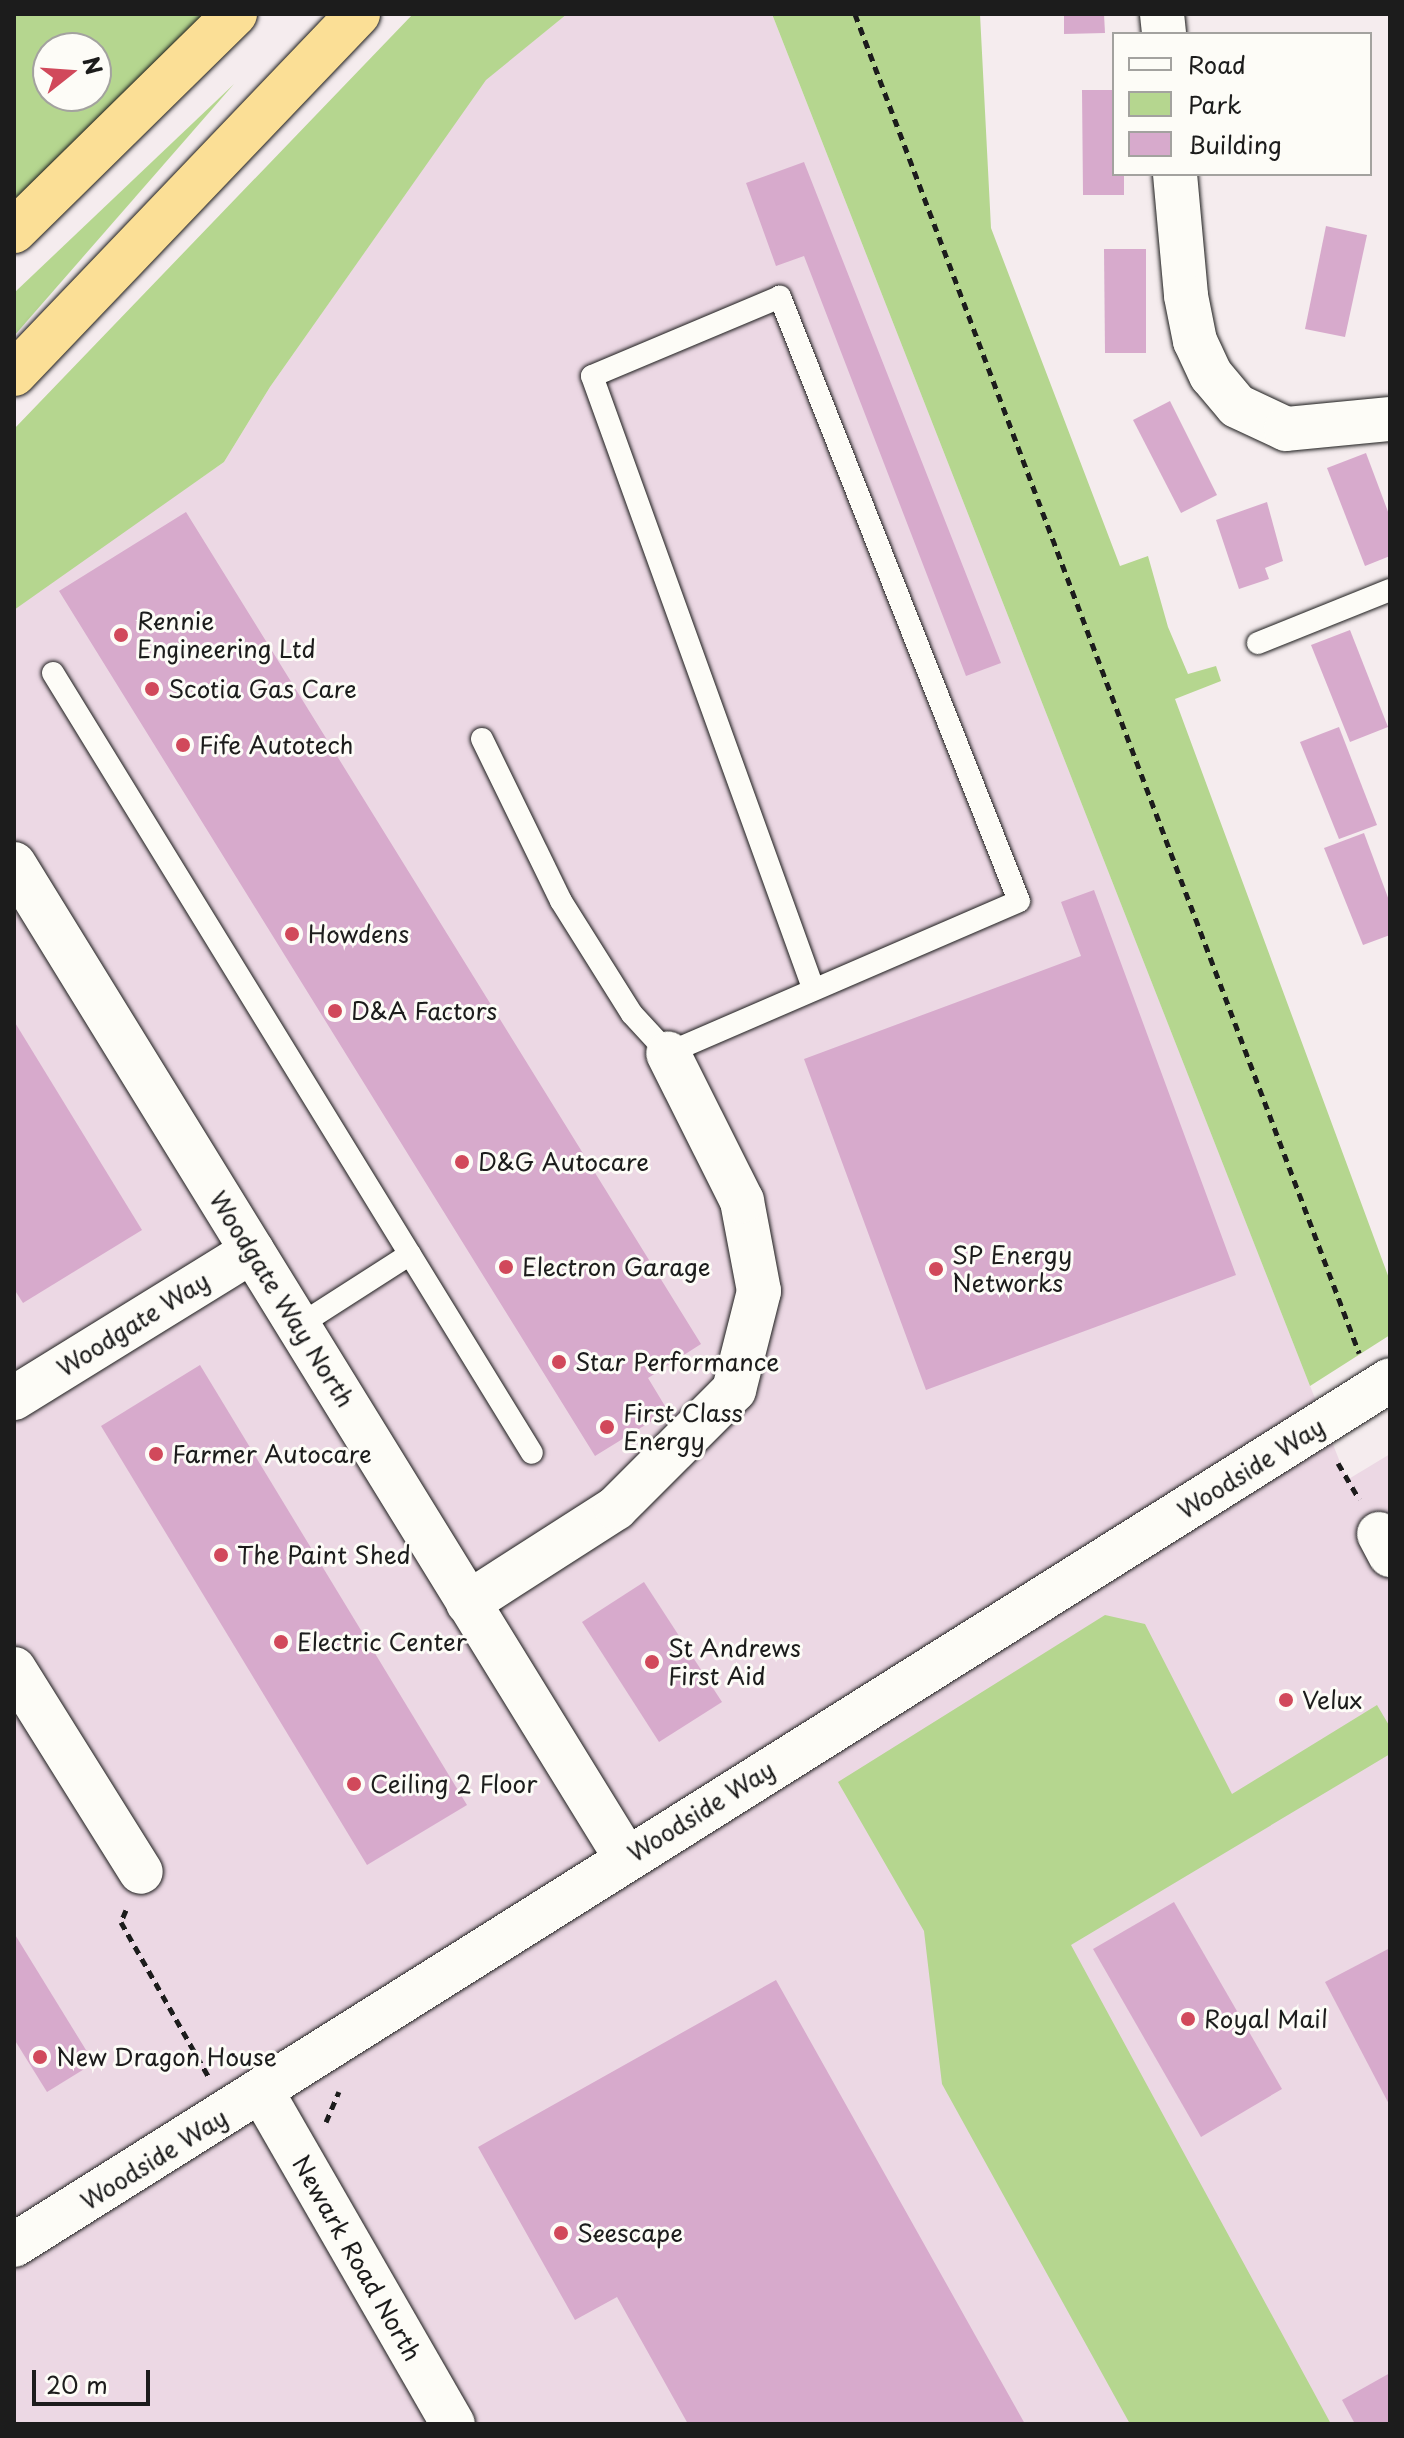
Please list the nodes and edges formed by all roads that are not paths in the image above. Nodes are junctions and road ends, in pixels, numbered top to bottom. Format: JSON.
{"nodes":[{"id":1,"x":235,"y":14,"type":"edge"},
{"id":2,"x":358,"y":14,"type":"edge"},
{"id":3,"x":1175,"y":176,"type":"edge"},
{"id":4,"x":14,"y":231,"type":"edge"},
{"id":5,"x":14,"y":374,"type":"edge"},
{"id":6,"x":1390,"y":419,"type":"edge"},
{"id":7,"x":1390,"y":590,"type":"edge"},
{"id":8,"x":1258,"y":643,"type":"dead end"},
{"id":9,"x":53,"y":673,"type":"dead end"},
{"id":10,"x":482,"y":739,"type":"dead end"},
{"id":11,"x":14,"y":864,"type":"edge"},
{"id":12,"x":813,"y":988,"type":"junction"},
{"id":13,"x":668,"y":1053,"type":"junction"},
{"id":14,"x":252,"y":1251,"type":"junction"},
{"id":15,"x":410,"y":1254,"type":"junction"},
{"id":16,"x":298,"y":1326,"type":"junction"},
{"id":17,"x":1374,"y":1367,"type":"edge"},
{"id":18,"x":14,"y":1398,"type":"edge"},
{"id":19,"x":532,"y":1453,"type":"dead end"},
{"id":20,"x":468,"y":1603,"type":"junction"},
{"id":21,"x":14,"y":1669,"type":"edge"},
{"id":22,"x":626,"y":1858,"type":"junction"},
{"id":23,"x":141,"y":1872,"type":"road end"},
{"id":24,"x":247,"y":2101,"type":"junction"},
{"id":25,"x":14,"y":2245,"type":"edge"},
{"id":26,"x":453,"y":2424,"type":"edge"}],
"edges":[{"from":1,"to":4,"type":"highway"},
{"from":2,"to":5,"type":"highway"},
{"from":3,"to":6,"type":"street"},
{"from":7,"to":8,"type":"lane"},
{"from":9,"to":15,"type":"lane"},
{"from":10,"to":13,"type":"lane"},
{"from":11,"to":14,"type":"street","name":"Woodgate Way North"},
{"from":12,"to":12,"type":"lane"},
{"from":12,"to":13,"type":"lane"},
{"from":13,"to":20,"type":"street"},
{"from":14,"to":16,"type":"street","name":"Woodgate Way North"},
{"from":14,"to":18,"type":"street","name":"Woodgate Way"},
{"from":15,"to":16,"type":"lane"},
{"from":15,"to":19,"type":"lane"},
{"from":16,"to":20,"type":"street","name":"Woodgate Way North"},
{"from":17,"to":22,"type":"street","name":"Woodside Way"},
{"from":20,"to":22,"type":"street","name":"Woodgate Way North"},
{"from":21,"to":23,"type":"street"},
{"from":22,"to":24,"type":"street","name":"Woodside Way"},
{"from":24,"to":25,"type":"street","name":"Woodside Way"},
{"from":24,"to":26,"type":"street","name":"Newark Road North"}]}
